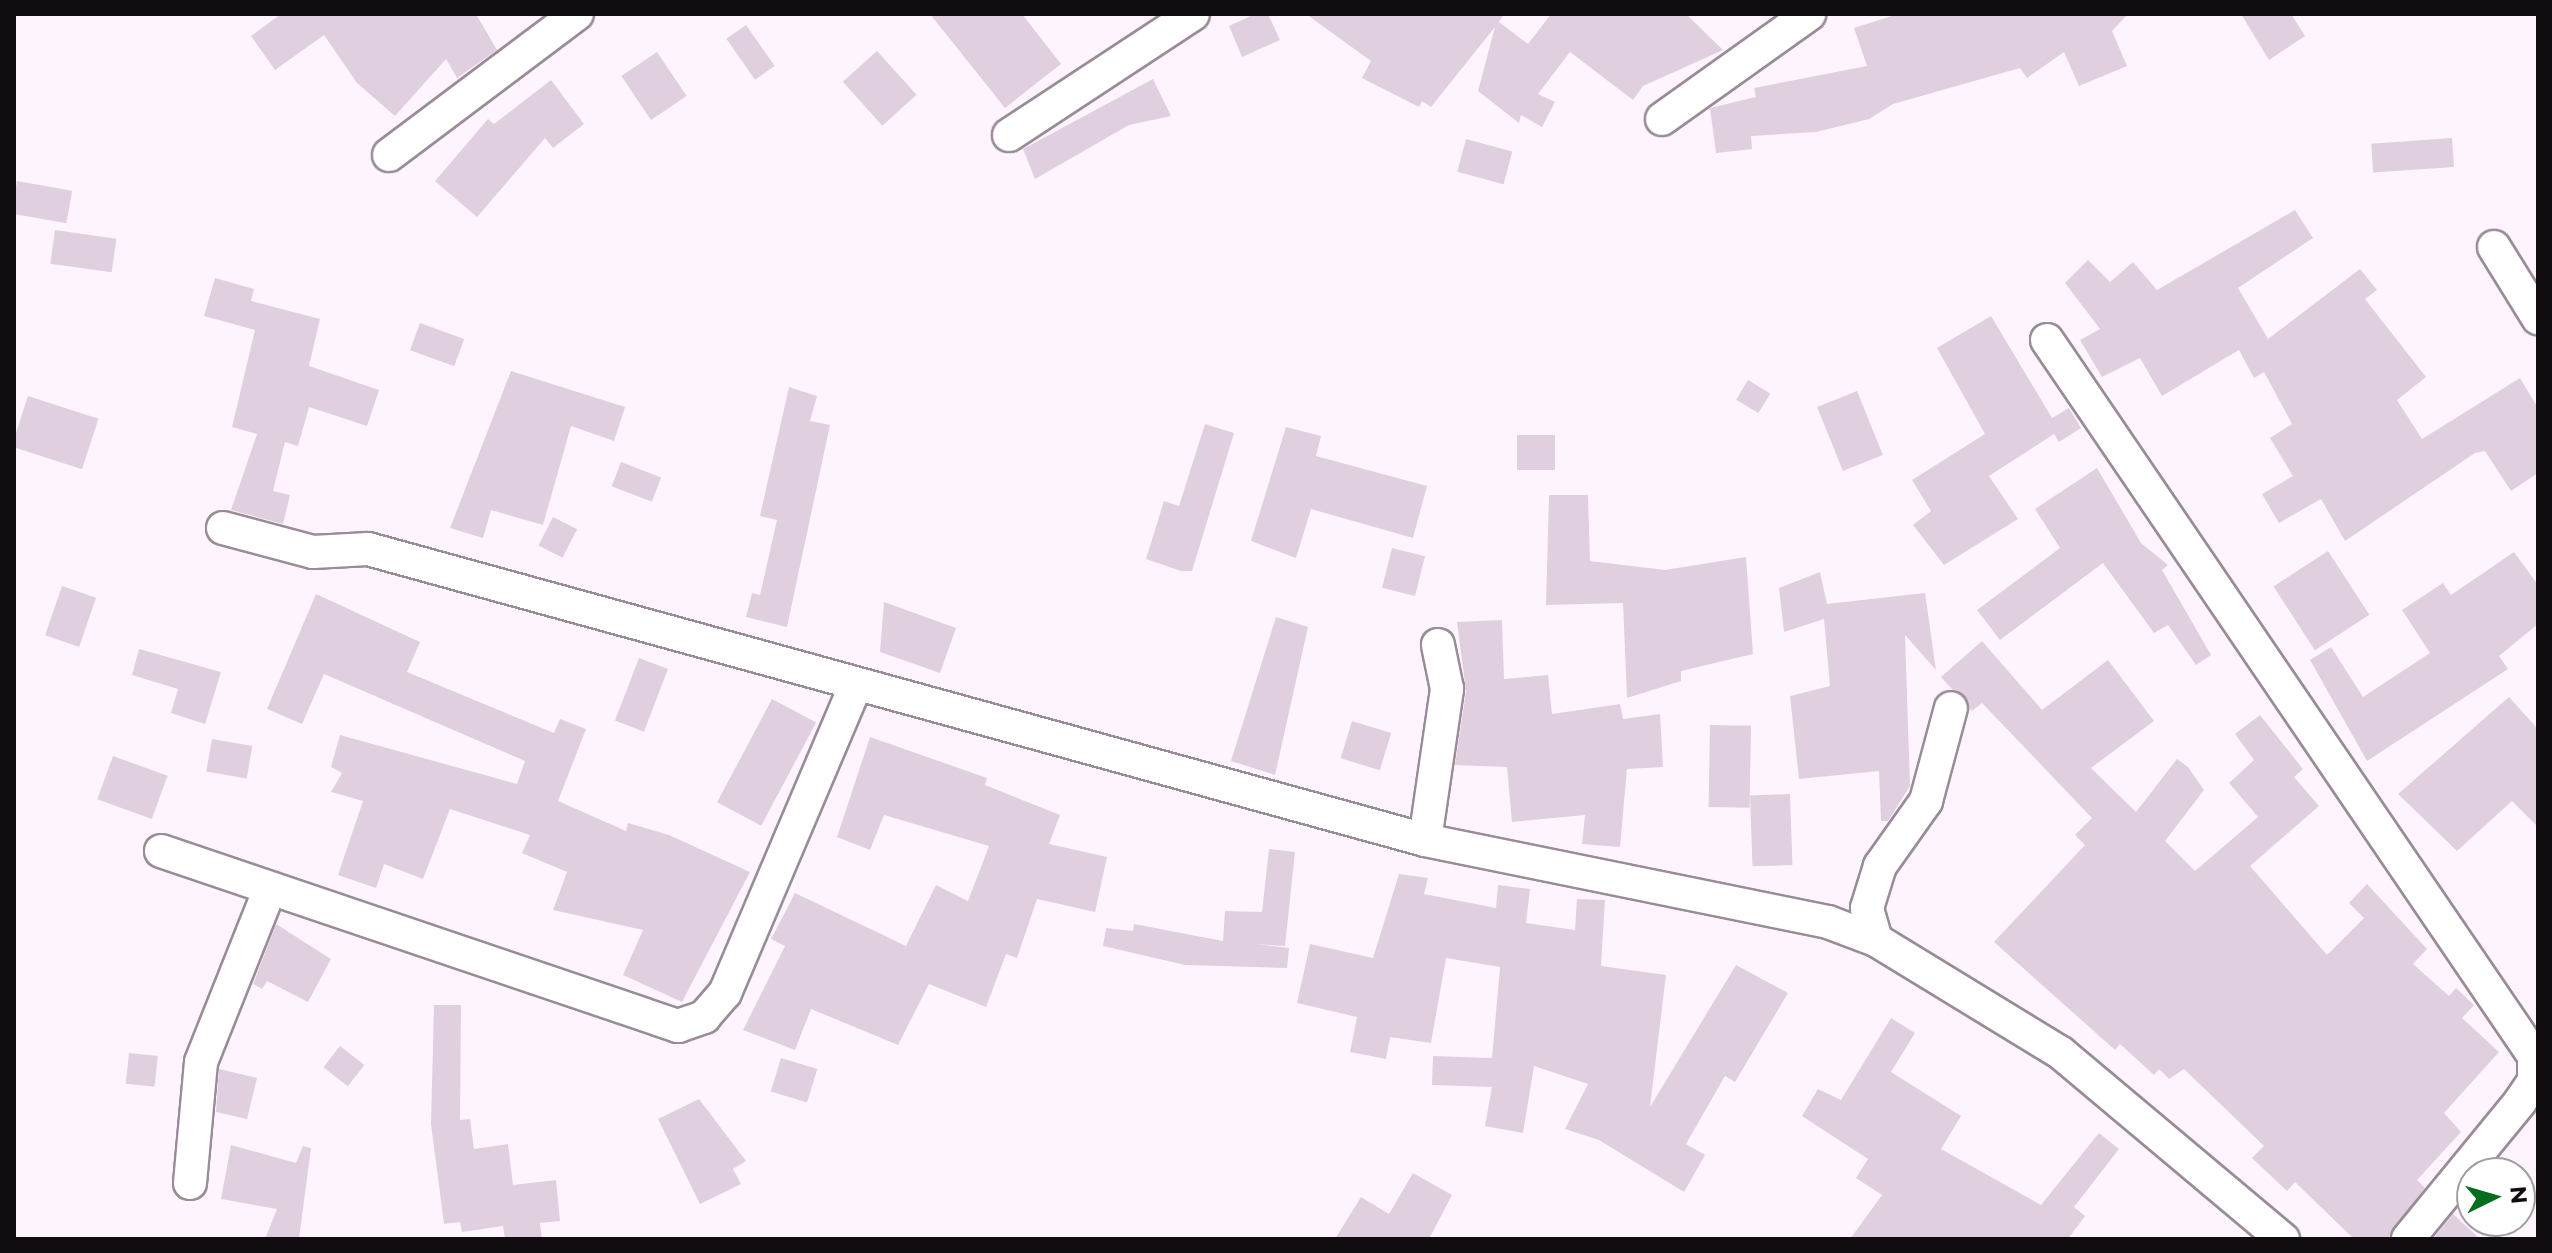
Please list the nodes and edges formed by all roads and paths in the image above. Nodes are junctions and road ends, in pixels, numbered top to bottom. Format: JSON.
{"nodes":[{"id":1,"x":577,"y":14,"type":"edge"},
{"id":2,"x":1193,"y":14,"type":"edge"},
{"id":3,"x":1809,"y":14,"type":"edge"},
{"id":4,"x":1662,"y":119,"type":"dead end"},
{"id":5,"x":1009,"y":135,"type":"dead end"},
{"id":6,"x":389,"y":155,"type":"dead end"},
{"id":7,"x":2494,"y":247,"type":"dead end"},
{"id":8,"x":2538,"y":318,"type":"edge"},
{"id":9,"x":2047,"y":340,"type":"dead end"},
{"id":10,"x":223,"y":528,"type":"dead end"},
{"id":11,"x":1438,"y":645,"type":"dead end"},
{"id":12,"x":855,"y":687,"type":"junction"},
{"id":13,"x":1951,"y":708,"type":"dead end"},
{"id":14,"x":1425,"y":840,"type":"junction"},
{"id":15,"x":161,"y":851,"type":"dead end"},
{"id":16,"x":270,"y":889,"type":"junction"},
{"id":17,"x":1876,"y":940,"type":"junction"},
{"id":18,"x":190,"y":1183,"type":"dead end"},
{"id":19,"x":2283,"y":1239,"type":"edge"},
{"id":20,"x":2408,"y":1239,"type":"edge"}],
"edges":[{"from":1,"to":6,"type":"street"},
{"from":2,"to":5,"type":"street"},
{"from":3,"to":4,"type":"street"},
{"from":7,"to":8,"type":"street"},
{"from":9,"to":20,"type":"street"},
{"from":10,"to":12,"type":"street"},
{"from":11,"to":14,"type":"street"},
{"from":12,"to":14,"type":"street"},
{"from":12,"to":16,"type":"street"},
{"from":13,"to":17,"type":"street"},
{"from":14,"to":17,"type":"street"},
{"from":15,"to":16,"type":"street"},
{"from":16,"to":18,"type":"street"},
{"from":17,"to":19,"type":"street"}]}
